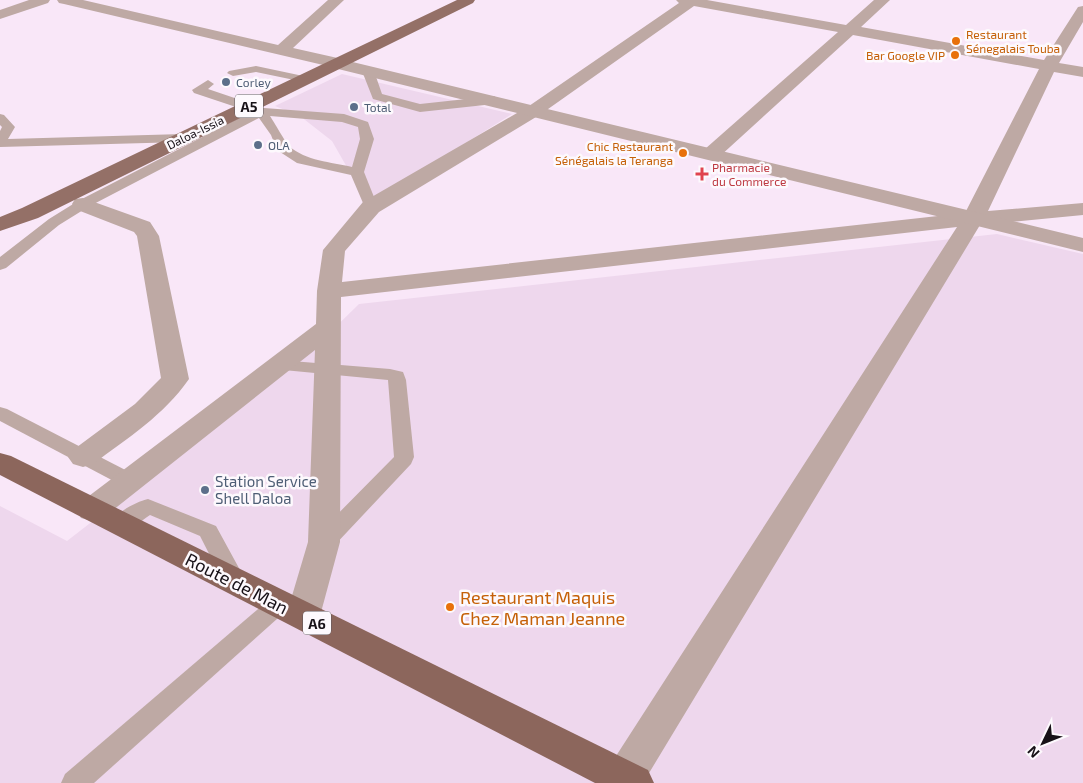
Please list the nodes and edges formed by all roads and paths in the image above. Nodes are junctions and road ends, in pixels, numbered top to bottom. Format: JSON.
{"nodes":[{"id":1,"x":43,"y":0,"type":"edge"},
{"id":2,"x":64,"y":0,"type":"edge"},
{"id":3,"x":337,"y":0,"type":"edge"},
{"id":4,"x":468,"y":0,"type":"edge"},
{"id":5,"x":689,"y":0,"type":"edge"},
{"id":6,"x":883,"y":0,"type":"edge"},
{"id":7,"x":1083,"y":10,"type":"edge"},
{"id":8,"x":0,"y":15,"type":"edge"},
{"id":9,"x":852,"y":30,"type":"junction"},
{"id":10,"x":281,"y":50,"type":"junction"},
{"id":11,"x":336,"y":63,"type":"junction"},
{"id":12,"x":1049,"y":65,"type":"junction"},
{"id":13,"x":1083,"y":72,"type":"edge"},
{"id":14,"x":233,"y":73,"type":"dead end"},
{"id":15,"x":304,"y":79,"type":"junction"},
{"id":16,"x":208,"y":84,"type":"dead end"},
{"id":17,"x":255,"y":109,"type":"junction"},
{"id":18,"x":535,"y":110,"type":"junction"},
{"id":19,"x":0,"y":118,"type":"edge"},
{"id":20,"x":183,"y":138,"type":"junction"},
{"id":21,"x":0,"y":142,"type":"edge"},
{"id":22,"x":712,"y":153,"type":"junction"},
{"id":23,"x":357,"y":172,"type":"junction"},
{"id":24,"x":83,"y":204,"type":"junction"},
{"id":25,"x":371,"y":208,"type":"junction"},
{"id":26,"x":1083,"y":209,"type":"edge"},
{"id":27,"x":30,"y":213,"type":"junction"},
{"id":28,"x":973,"y":219,"type":"junction"},
{"id":29,"x":0,"y":224,"type":"edge"},
{"id":30,"x":0,"y":235,"type":"edge"},
{"id":31,"x":1083,"y":245,"type":"edge"},
{"id":32,"x":0,"y":265,"type":"edge"},
{"id":33,"x":329,"y":291,"type":"junction"},
{"id":34,"x":328,"y":327,"type":"junction"},
{"id":35,"x":280,"y":365,"type":"junction"},
{"id":36,"x":327,"y":369,"type":"junction"},
{"id":37,"x":0,"y":413,"type":"edge"},
{"id":38,"x":83,"y":457,"type":"junction"},
{"id":39,"x":0,"y":464,"type":"edge"},
{"id":40,"x":130,"y":481,"type":"junction"},
{"id":41,"x":106,"y":517,"type":"junction"},
{"id":42,"x":324,"y":542,"type":"junction"},
{"id":43,"x":291,"y":610,"type":"junction"},
{"id":44,"x":626,"y":781,"type":"edge"},
{"id":45,"x":75,"y":783,"type":"edge"}],
"edges":[{"from":1,"to":8,"type":"street"},
{"from":2,"to":10,"type":"street"},
{"from":3,"to":10,"type":"street"},
{"from":4,"to":11,"type":"main road","name":"Daloa-Issia","number":"A5"},
{"from":5,"to":9,"type":"street"},
{"from":5,"to":18,"type":"street"},
{"from":6,"to":9,"type":"street"},
{"from":7,"to":12,"type":"street"},
{"from":9,"to":12,"type":"street"},
{"from":9,"to":22,"type":"street"},
{"from":10,"to":11,"type":"street"},
{"from":11,"to":15,"type":"main road","name":"Daloa-Issia","number":"A5"},
{"from":11,"to":18,"type":"street"},
{"from":12,"to":13,"type":"street"},
{"from":12,"to":28,"type":"street"},
{"from":14,"to":15,"type":"lane"},
{"from":15,"to":17,"type":"main road","name":"Daloa-Issia","number":"A5"},
{"from":16,"to":17,"type":"lane"},
{"from":17,"to":20,"type":"main road","name":"Daloa-Issia","number":"A5"},
{"from":17,"to":23,"type":"lane"},
{"from":17,"to":23,"type":"lane"},
{"from":17,"to":24,"type":"lane"},
{"from":18,"to":22,"type":"street"},
{"from":18,"to":25,"type":"street"},
{"from":19,"to":21,"type":"lane"},
{"from":20,"to":21,"type":"lane"},
{"from":20,"to":27,"type":"main road","name":"Daloa-Issia","number":"A5"},
{"from":22,"to":28,"type":"street"},
{"from":23,"to":25,"type":"lane"},
{"from":24,"to":32,"type":"lane"},
{"from":24,"to":38,"type":"street"},
{"from":25,"to":33,"type":"street"},
{"from":26,"to":28,"type":"street"},
{"from":27,"to":29,"type":"main road","number":"A5"},
{"from":27,"to":30,"type":"main road","number":"A5"},
{"from":28,"to":31,"type":"street"},
{"from":28,"to":33,"type":"street"},
{"from":28,"to":44,"type":"street"},
{"from":33,"to":34,"type":"street"},
{"from":34,"to":35,"type":"street"},
{"from":34,"to":36,"type":"street"},
{"from":35,"to":36,"type":"lane"},
{"from":35,"to":40,"type":"street"},
{"from":36,"to":42,"type":"street"},
{"from":36,"to":42,"type":"lane"},
{"from":37,"to":38,"type":"lane"},
{"from":38,"to":40,"type":"lane"},
{"from":39,"to":41,"type":"highway","name":"Route de Man","number":"A6"},
{"from":40,"to":41,"type":"street"},
{"from":41,"to":43,"type":"highway","name":"Route de Man","number":"A6"},
{"from":42,"to":43,"type":"street"},
{"from":43,"to":44,"type":"highway","name":"Route de Man","number":"A6"},
{"from":43,"to":45,"type":"lane"}]}
